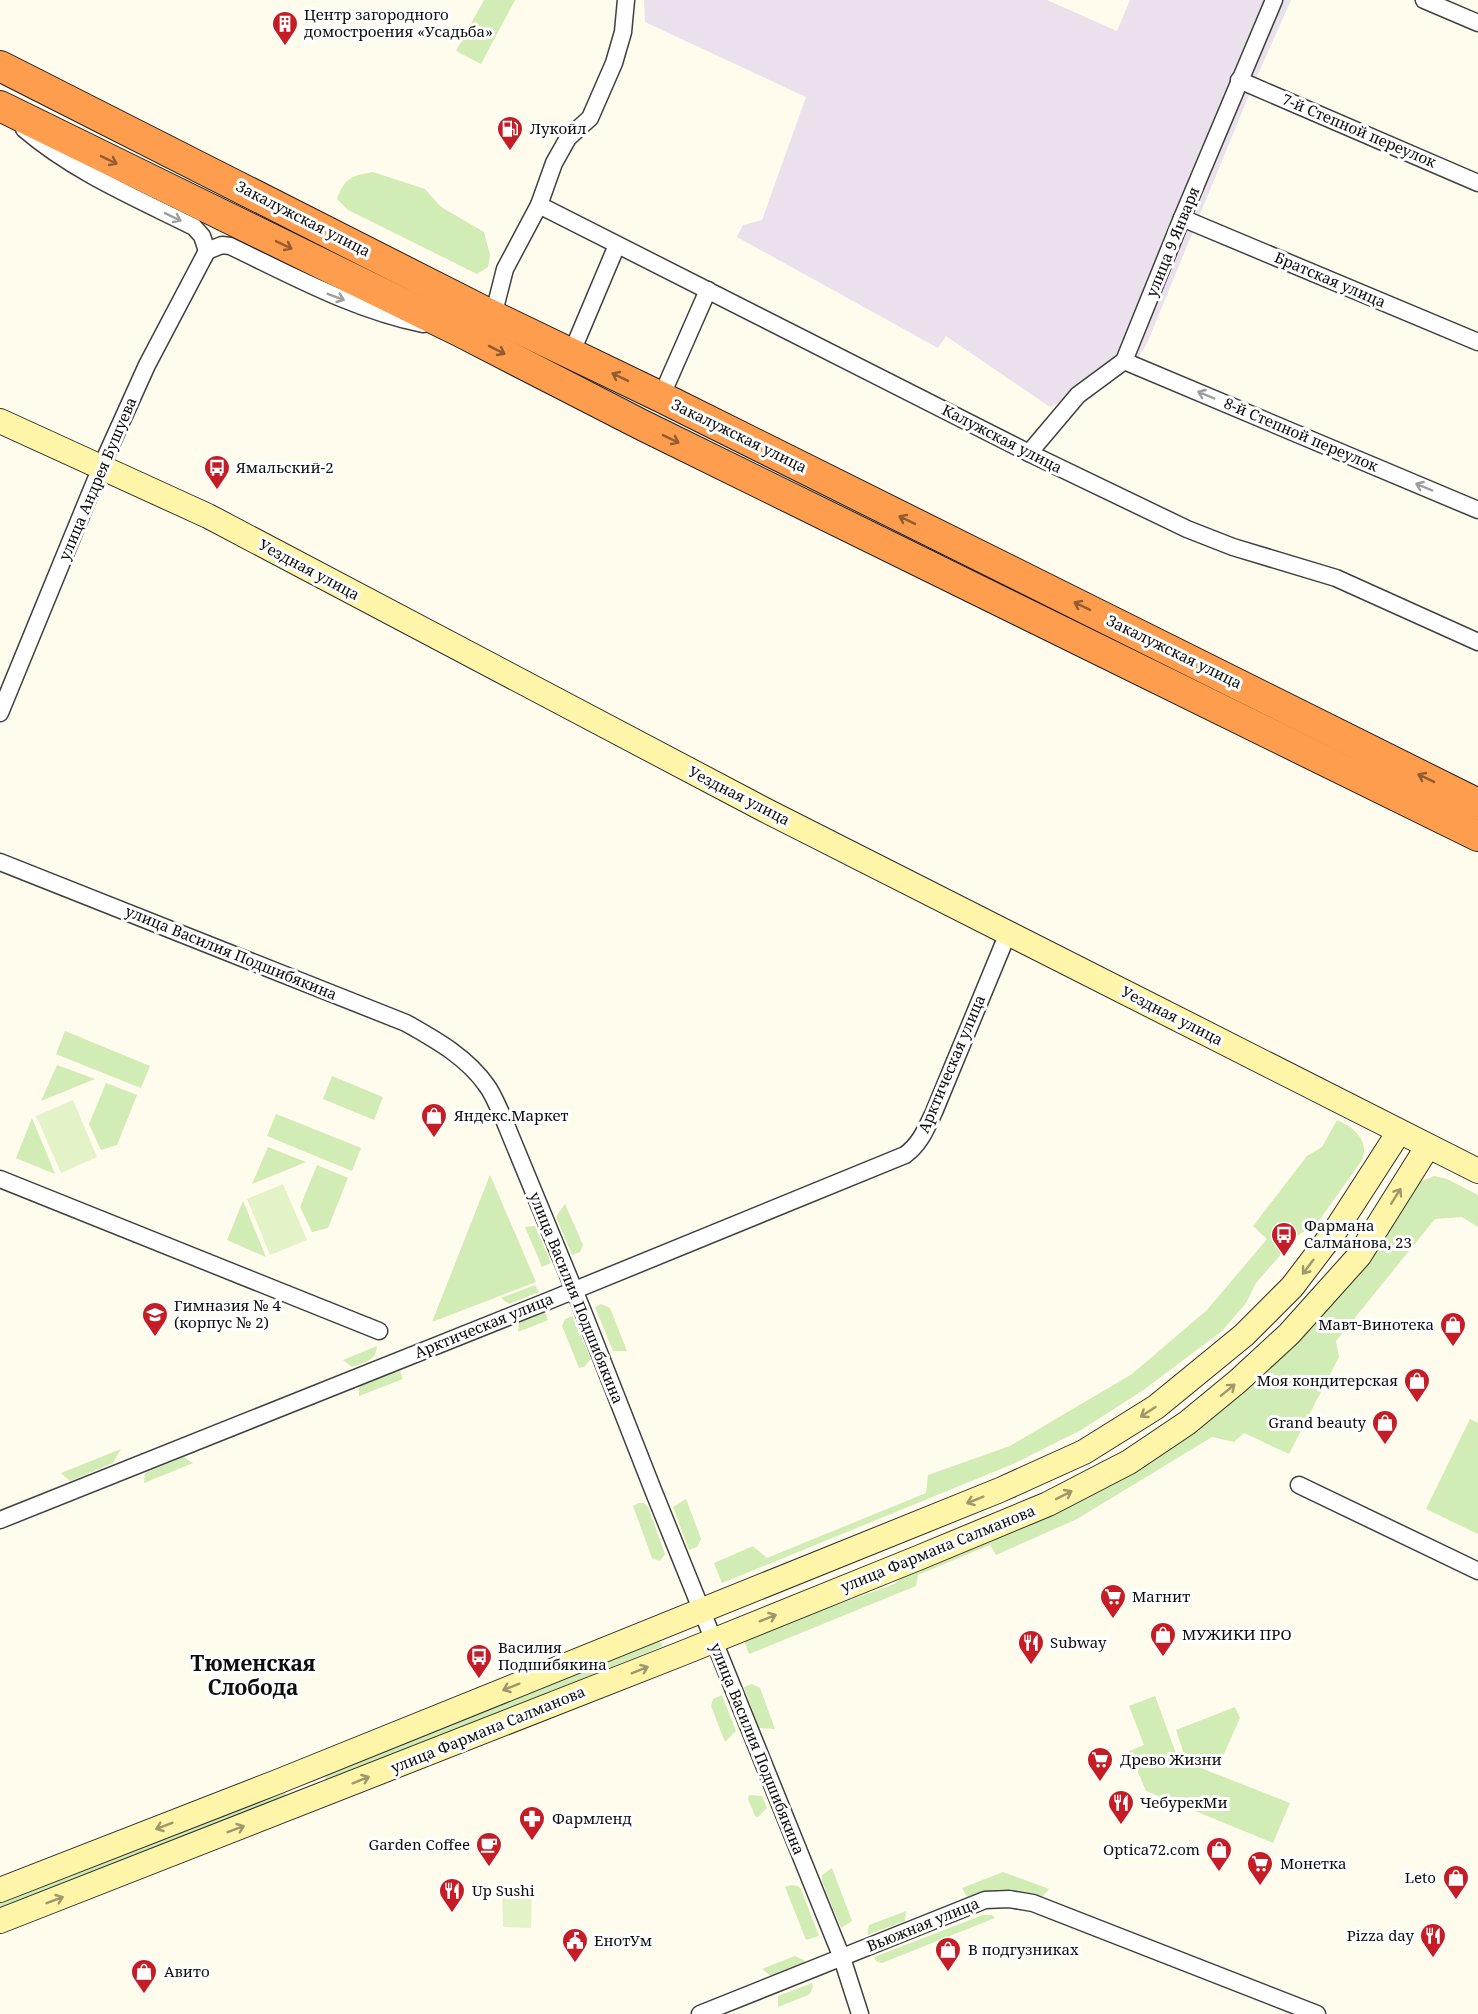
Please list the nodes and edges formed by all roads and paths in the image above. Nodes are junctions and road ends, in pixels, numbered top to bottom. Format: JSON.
{"nodes":[{"id":1,"x":626,"y":0,"type":"edge"},
{"id":2,"x":1274,"y":0,"type":"edge"},
{"id":3,"x":1424,"y":0,"type":"edge"},
{"id":4,"x":1478,"y":23,"type":"edge"},
{"id":5,"x":0,"y":66,"type":"edge"},
{"id":6,"x":1239,"y":80,"type":"junction"},
{"id":7,"x":0,"y":107,"type":"edge"},
{"id":8,"x":1478,"y":183,"type":"edge"},
{"id":9,"x":539,"y":205,"type":"junction"},
{"id":10,"x":1182,"y":218,"type":"junction"},
{"id":11,"x":617,"y":245,"type":"junction"},
{"id":12,"x":207,"y":251,"type":"junction"},
{"id":13,"x":708,"y":291,"type":"junction"},
{"id":14,"x":493,"y":316,"type":"junction"},
{"id":15,"x":461,"y":332,"type":"junction"},
{"id":16,"x":1478,"y":342,"type":"edge"},
{"id":17,"x":571,"y":354,"type":"junction"},
{"id":18,"x":1124,"y":361,"type":"junction"},
{"id":19,"x":661,"y":397,"type":"junction"},
{"id":20,"x":0,"y":421,"type":"edge"},
{"id":21,"x":1029,"y":453,"type":"junction"},
{"id":22,"x":101,"y":467,"type":"junction"},
{"id":23,"x":1478,"y":510,"type":"edge"},
{"id":24,"x":1478,"y":642,"type":"edge"},
{"id":25,"x":0,"y":713,"type":"edge"},
{"id":26,"x":1478,"y":804,"type":"edge"},
{"id":27,"x":1478,"y":836,"type":"edge"},
{"id":28,"x":0,"y":862,"type":"edge"},
{"id":29,"x":1008,"y":933,"type":"junction"},
{"id":30,"x":1399,"y":1132,"type":"junction"},
{"id":31,"x":1428,"y":1146,"type":"junction"},
{"id":32,"x":1478,"y":1172,"type":"edge"},
{"id":33,"x":0,"y":1179,"type":"edge"},
{"id":34,"x":575,"y":1290,"type":"junction"},
{"id":35,"x":379,"y":1331,"type":"dead end"},
{"id":36,"x":1299,"y":1485,"type":"dead end"},
{"id":37,"x":0,"y":1520,"type":"edge"},
{"id":38,"x":1478,"y":1571,"type":"edge"},
{"id":39,"x":702,"y":1610,"type":"junction"},
{"id":40,"x":714,"y":1640,"type":"junction"},
{"id":41,"x":324,"y":1762,"type":"junction"},
{"id":42,"x":277,"y":1782,"type":"junction"},
{"id":43,"x":335,"y":1790,"type":"junction"},
{"id":44,"x":287,"y":1809,"type":"junction"},
{"id":45,"x":0,"y":1890,"type":"edge"},
{"id":46,"x":0,"y":1921,"type":"edge"},
{"id":47,"x":842,"y":1958,"type":"junction"},
{"id":48,"x":700,"y":2014,"type":"edge"},
{"id":49,"x":860,"y":2014,"type":"edge"},
{"id":50,"x":1317,"y":2014,"type":"edge"}],
"edges":[{"from":1,"to":9,"type":"street"},
{"from":2,"to":6,"type":"street","name":"улица 9 Января"},
{"from":3,"to":4,"type":"street"},
{"from":5,"to":14,"type":"highway","name":"Закалужская улица"},
{"from":6,"to":8,"type":"street","name":"7-й Степной переулок"},
{"from":6,"to":10,"type":"street","name":"улица 9 Января"},
{"from":7,"to":12,"type":"street","one_way":true},
{"from":7,"to":15,"type":"highway","one_way":true},
{"from":9,"to":11,"type":"street","name":"Калужская улица"},
{"from":9,"to":14,"type":"street"},
{"from":10,"to":16,"type":"street","name":"Братская улица"},
{"from":10,"to":18,"type":"street","name":"улица 9 Января"},
{"from":11,"to":13,"type":"street","name":"Калужская улица"},
{"from":11,"to":17,"type":"street"},
{"from":12,"to":15,"type":"street","one_way":true},
{"from":12,"to":22,"type":"street","name":"улица Андрея Бушуева"},
{"from":13,"to":19,"type":"street"},
{"from":13,"to":21,"type":"street","name":"Калужская улица"},
{"from":14,"to":17,"type":"highway","name":"Закалужская улица"},
{"from":15,"to":27,"type":"highway","one_way":true},
{"from":19,"to":17,"type":"highway","name":"Закалужская улица","one_way":true},
{"from":18,"to":21,"type":"street"},
{"from":23,"to":18,"type":"street","name":"8-й Степной переулок","one_way":true},
{"from":26,"to":19,"type":"highway","name":"Закалужская улица","one_way":true},
{"from":20,"to":22,"type":"street","name":"Уездная улица"},
{"from":21,"to":24,"type":"street","name":"Калужская улица"},
{"from":22,"to":25,"type":"street","name":"улица Андрея Бушуева"},
{"from":22,"to":29,"type":"street","name":"Уездная улица"},
{"from":28,"to":34,"type":"street","name":"улица Василия Подшибякина"},
{"from":29,"to":30,"type":"street","name":"Уездная улица"},
{"from":29,"to":34,"type":"street","name":"Арктическая улица"},
{"from":30,"to":31,"type":"street","name":"Уездная улица"},
{"from":30,"to":39,"type":"street","name":"улица Фармана Салманова","one_way":true},
{"from":31,"to":32,"type":"street","name":"Уездная улица"},
{"from":40,"to":31,"type":"street","name":"улица Фармана Салманова","one_way":true},
{"from":33,"to":35,"type":"street"},
{"from":34,"to":37,"type":"street","name":"Арктическая улица"},
{"from":34,"to":39,"type":"street","name":"улица Василия Подшибякина"},
{"from":36,"to":38,"type":"street"},
{"from":39,"to":40,"type":"street","name":"улица Василия Подшибякина"},
{"from":39,"to":41,"type":"street","name":"улица Фармана Салманова","one_way":true},
{"from":43,"to":40,"type":"street","name":"улица Фармана Салманова","one_way":true},
{"from":40,"to":47,"type":"street","name":"улица Василия Подшибякина"},
{"from":41,"to":42,"type":"street","name":"улица Фармана Салманова"},
{"from":41,"to":43,"type":"street"},
{"from":42,"to":44,"type":"street"},
{"from":42,"to":45,"type":"street","name":"улица Фармана Салманова","one_way":true},
{"from":43,"to":44,"type":"street","name":"улица Фармана Салманова"},
{"from":46,"to":44,"type":"street","name":"улица Фармана Салманова","one_way":true},
{"from":47,"to":48,"type":"street","name":"Вьюжная улица"},
{"from":47,"to":49,"type":"street","name":"улица Василия Подшибякина"},
{"from":47,"to":50,"type":"street","name":"Вьюжная улица"}]}
